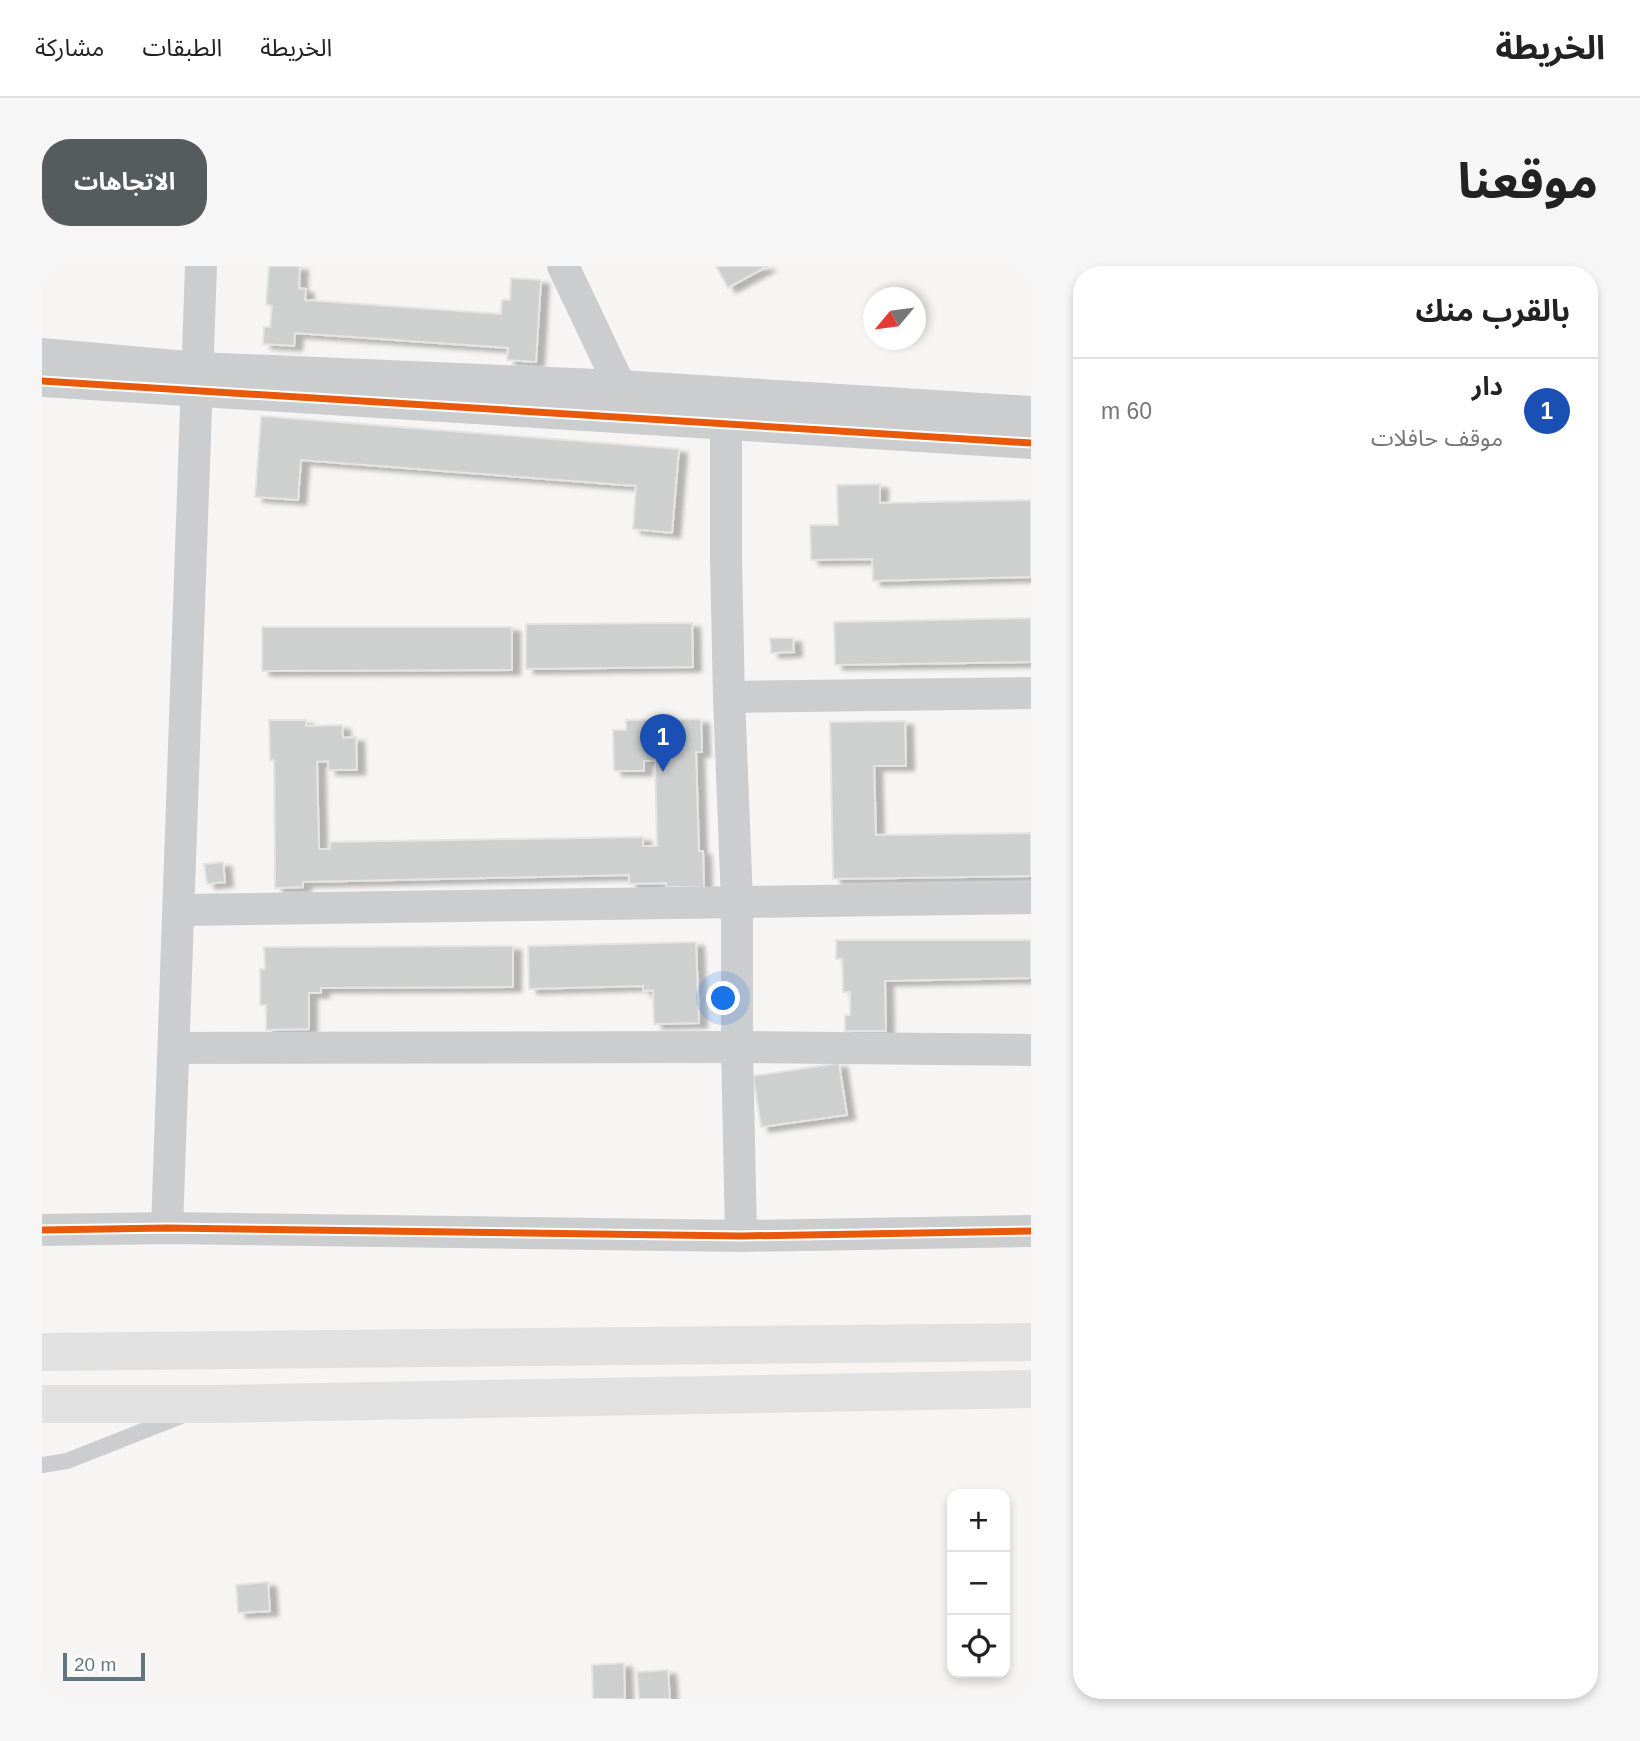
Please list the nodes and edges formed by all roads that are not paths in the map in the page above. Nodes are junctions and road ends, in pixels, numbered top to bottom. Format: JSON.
{"nodes":[{"id":1,"x":201,"y":266,"type":"edge"},
{"id":2,"x":563,"y":266,"type":"edge"},
{"id":3,"x":42,"y":354,"type":"edge"},
{"id":4,"x":198,"y":379,"type":"junction"},
{"id":5,"x":42,"y":381,"type":"edge"},
{"id":6,"x":620,"y":386,"type":"junction"},
{"id":7,"x":726,"y":393,"type":"junction"},
{"id":8,"x":1031,"y":412,"type":"edge"},
{"id":9,"x":726,"y":425,"type":"junction"},
{"id":10,"x":1031,"y":443,"type":"edge"},
{"id":11,"x":1031,"y":693,"type":"edge"},
{"id":12,"x":729,"y":697,"type":"junction"},
{"id":13,"x":1031,"y":898,"type":"edge"},
{"id":14,"x":737,"y":902,"type":"junction"},
{"id":15,"x":179,"y":909,"type":"junction"},
{"id":16,"x":737,"y":1047,"type":"junction"},
{"id":17,"x":174,"y":1048,"type":"junction"},
{"id":18,"x":1031,"y":1050,"type":"edge"},
{"id":19,"x":167,"y":1228,"type":"junction"},
{"id":20,"x":42,"y":1230,"type":"edge"},
{"id":21,"x":1031,"y":1231,"type":"edge"},
{"id":22,"x":741,"y":1236,"type":"junction"},
{"id":23,"x":1031,"y":1342,"type":"edge"},
{"id":24,"x":42,"y":1352,"type":"edge"},
{"id":25,"x":1031,"y":1389,"type":"edge"},
{"id":26,"x":42,"y":1404,"type":"edge"},
{"id":27,"x":214,"y":1404,"type":"junction"},
{"id":28,"x":42,"y":1465,"type":"edge"}],
"edges":[{"from":1,"to":4,"type":"street"},
{"from":2,"to":6,"type":"street"},
{"from":3,"to":4,"type":"street"},
{"from":4,"to":5,"type":"street"},
{"from":4,"to":6,"type":"street"},
{"from":4,"to":9,"type":"street"},
{"from":4,"to":15,"type":"street"},
{"from":6,"to":7,"type":"street"},
{"from":7,"to":8,"type":"street"},
{"from":7,"to":9,"type":"street"},
{"from":9,"to":10,"type":"street"},
{"from":9,"to":12,"type":"street"},
{"from":11,"to":12,"type":"street"},
{"from":12,"to":14,"type":"street"},
{"from":13,"to":14,"type":"street"},
{"from":14,"to":15,"type":"street"},
{"from":14,"to":16,"type":"street"},
{"from":15,"to":17,"type":"street"},
{"from":16,"to":17,"type":"street"},
{"from":16,"to":18,"type":"street"},
{"from":16,"to":22,"type":"street"},
{"from":17,"to":19,"type":"street"},
{"from":19,"to":20,"type":"street"},
{"from":19,"to":22,"type":"street"},
{"from":21,"to":22,"type":"street"},
{"from":23,"to":24,"type":"highway"},
{"from":25,"to":27,"type":"highway"},
{"from":26,"to":27,"type":"highway"},
{"from":27,"to":28,"type":"lane"}]}
